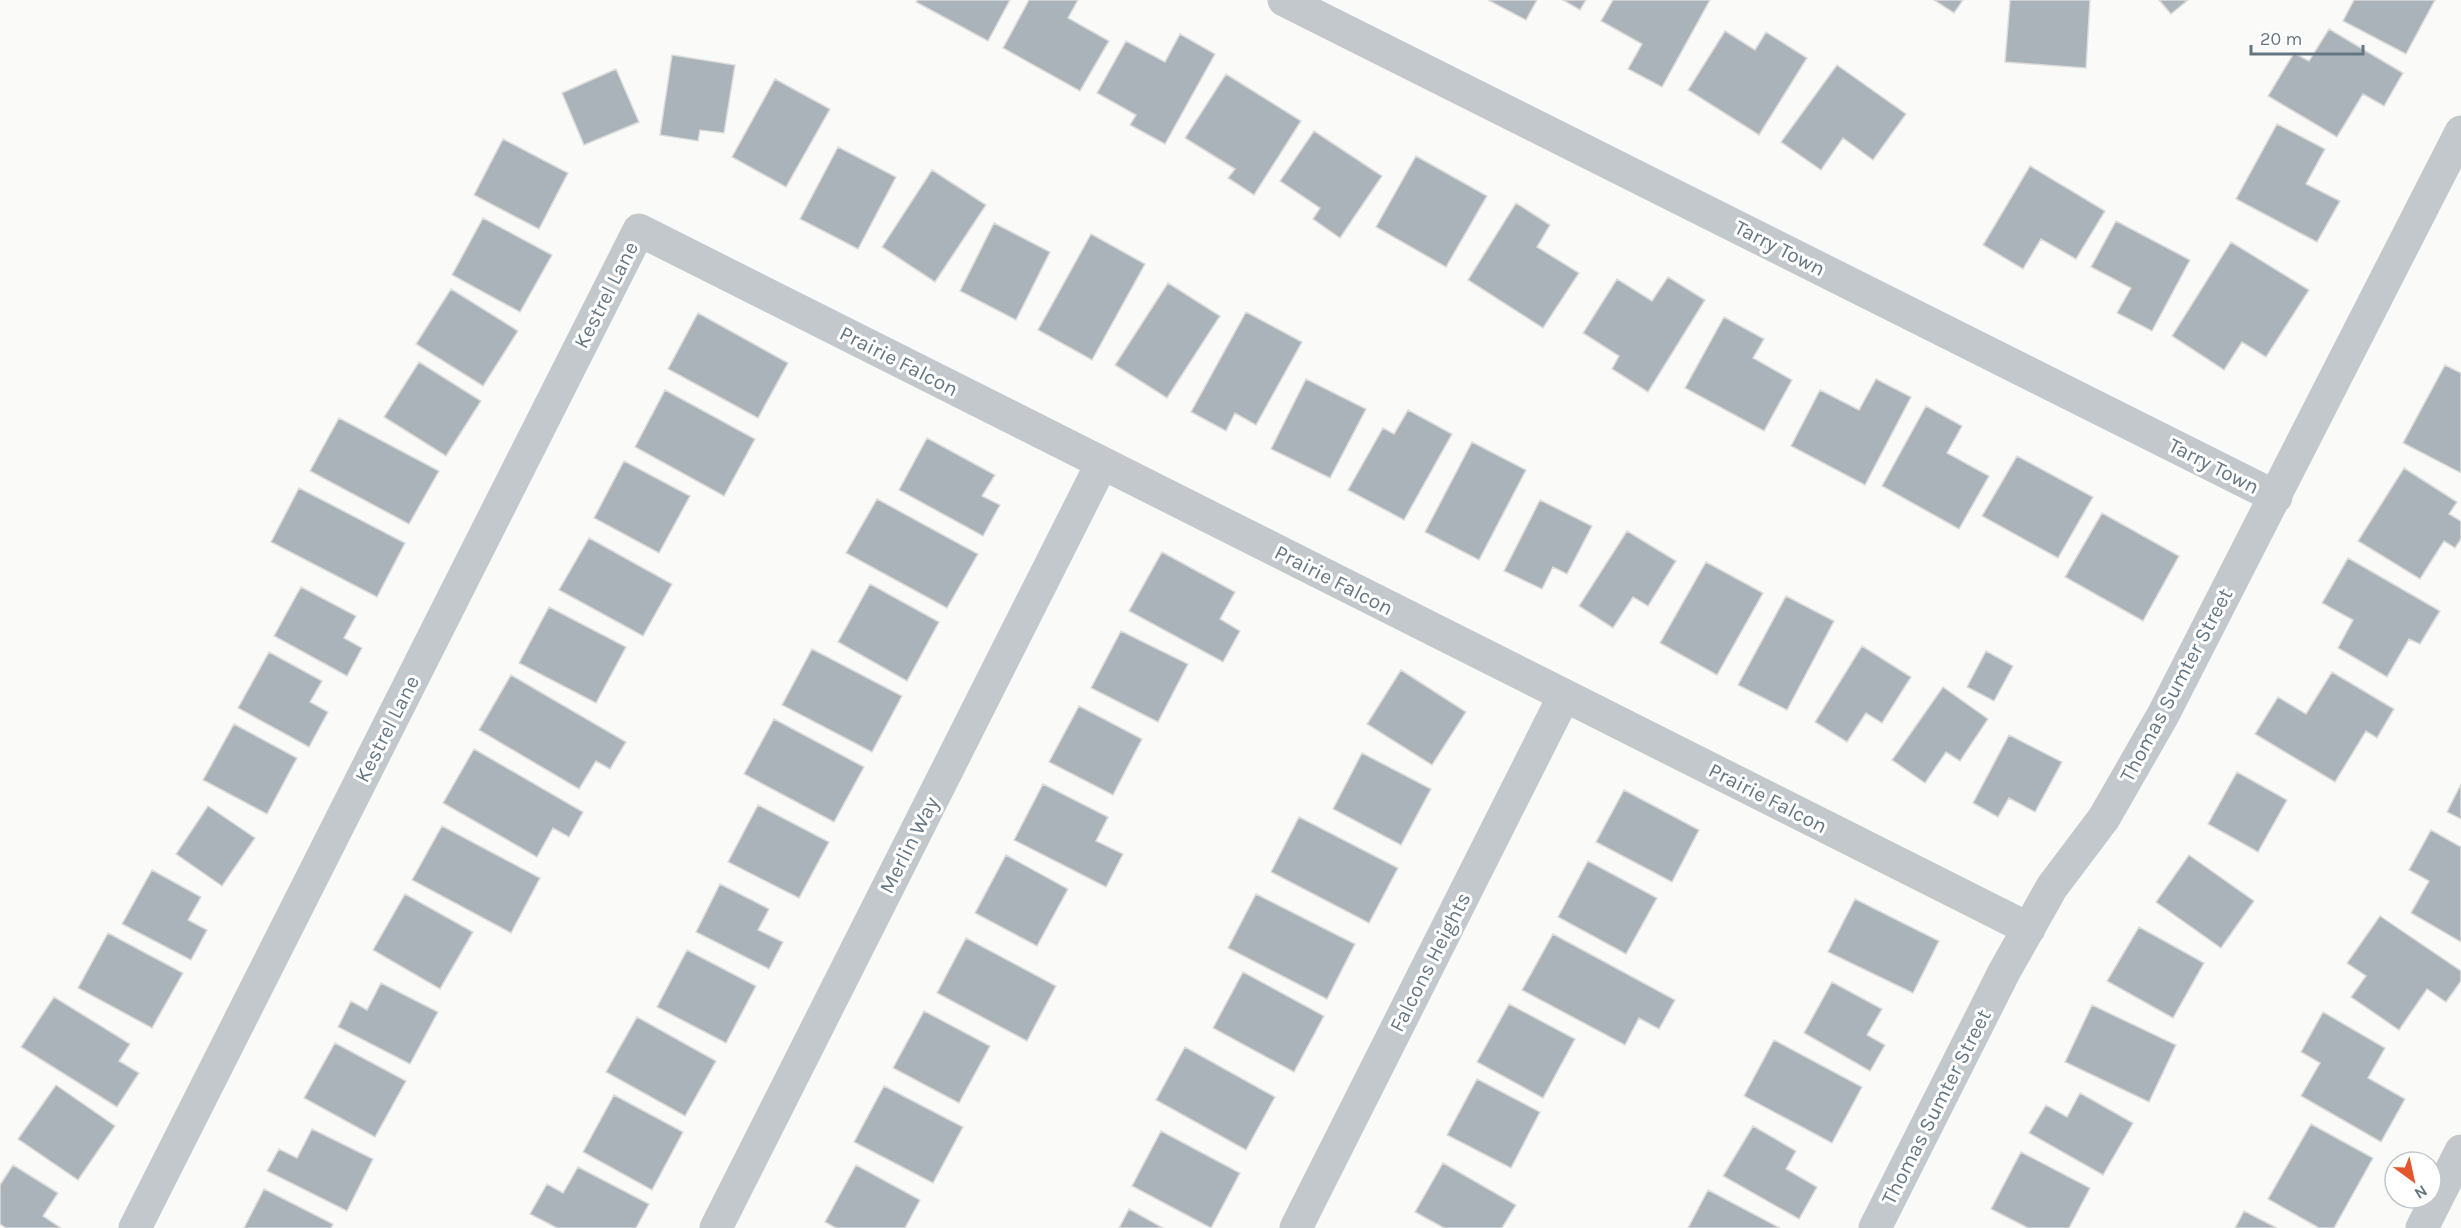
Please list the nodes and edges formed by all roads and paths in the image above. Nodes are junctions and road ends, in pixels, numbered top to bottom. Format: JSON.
{"nodes":[{"id":1,"x":1284,"y":0,"type":"edge"},
{"id":2,"x":2461,"y":132,"type":"edge"},
{"id":3,"x":639,"y":230,"type":"joint"},
{"id":4,"x":1102,"y":463,"type":"junction"},
{"id":5,"x":2276,"y":497,"type":"junction"},
{"id":6,"x":1564,"y":696,"type":"junction"},
{"id":7,"x":2029,"y":929,"type":"junction"},
{"id":8,"x":2461,"y":1151,"type":"edge"},
{"id":9,"x":135,"y":1228,"type":"edge"},
{"id":10,"x":716,"y":1228,"type":"edge"},
{"id":11,"x":1296,"y":1228,"type":"edge"},
{"id":12,"x":1875,"y":1228,"type":"edge"},
{"id":13,"x":2422,"y":1228,"type":"edge"}],
"edges":[{"from":1,"to":5,"type":"street","name":"Tarry Town"},
{"from":2,"to":5,"type":"street","name":"Thomas Sumter Street"},
{"from":3,"to":4,"type":"street","name":"Prairie Falcon"},
{"from":3,"to":9,"type":"street","name":"Kestrel Lane"},
{"from":4,"to":6,"type":"street","name":"Prairie Falcon"},
{"from":4,"to":10,"type":"street","name":"Merlin Way"},
{"from":5,"to":7,"type":"street","name":"Thomas Sumter Street"},
{"from":6,"to":7,"type":"street","name":"Prairie Falcon"},
{"from":6,"to":11,"type":"street","name":"Falcons Heights"},
{"from":7,"to":12,"type":"street","name":"Thomas Sumter Street"},
{"from":8,"to":13,"type":"street"}]}
